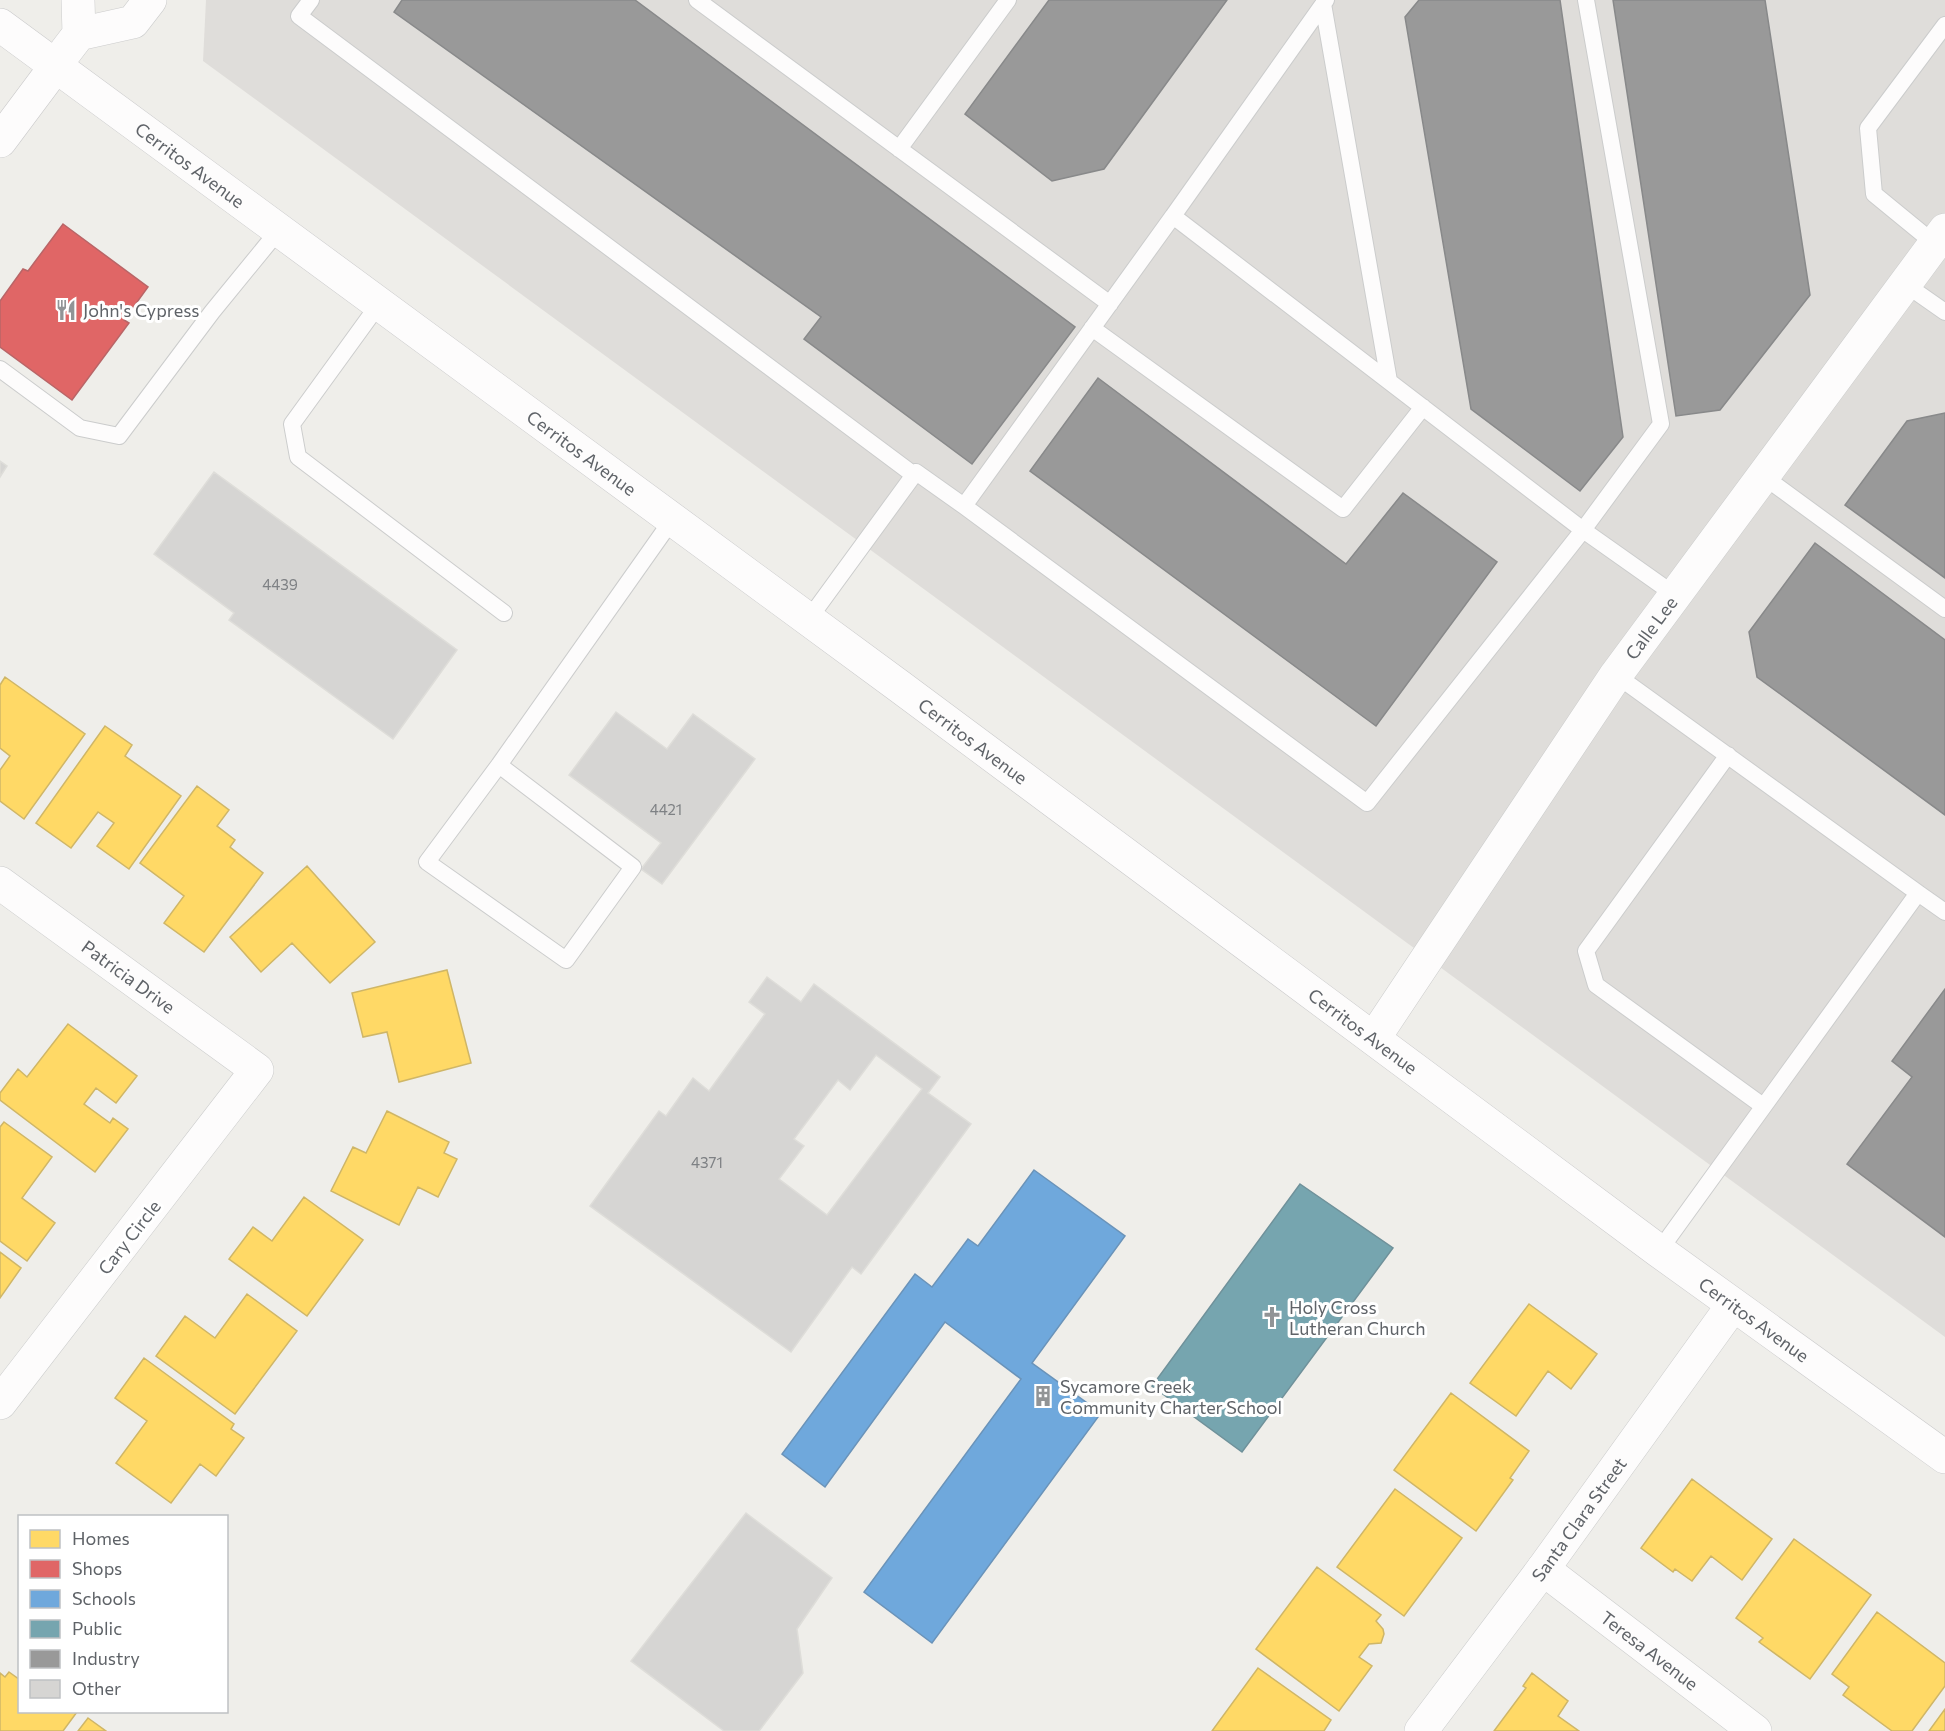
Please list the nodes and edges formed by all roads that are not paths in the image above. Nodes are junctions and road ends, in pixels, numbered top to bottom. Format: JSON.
{"nodes":[{"id":1,"x":78,"y":0,"type":"edge"},
{"id":2,"x":150,"y":0,"type":"edge"},
{"id":3,"x":311,"y":0,"type":"edge"},
{"id":4,"x":697,"y":0,"type":"edge"},
{"id":5,"x":1008,"y":0,"type":"edge"},
{"id":6,"x":1586,"y":0,"type":"edge"},
{"id":7,"x":1324,"y":2,"type":"edge"},
{"id":8,"x":0,"y":25,"type":"edge"},
{"id":9,"x":1945,"y":25,"type":"edge"},
{"id":10,"x":79,"y":34,"type":"junction"},
{"id":11,"x":56,"y":66,"type":"junction"},
{"id":12,"x":0,"y":141,"type":"edge"},
{"id":13,"x":899,"y":149,"type":"junction"},
{"id":14,"x":1173,"y":216,"type":"junction"},
{"id":15,"x":279,"y":230,"type":"junction"},
{"id":16,"x":1940,"y":237,"type":"edge"},
{"id":17,"x":1905,"y":284,"type":"junction"},
{"id":18,"x":379,"y":304,"type":"junction"},
{"id":19,"x":1110,"y":304,"type":"junction"},
{"id":20,"x":1945,"y":312,"type":"edge"},
{"id":21,"x":1092,"y":328,"type":"junction"},
{"id":22,"x":0,"y":369,"type":"edge"},
{"id":23,"x":1389,"y":381,"type":"junction"},
{"id":24,"x":1422,"y":407,"type":"junction"},
{"id":25,"x":914,"y":475,"type":"junction"},
{"id":26,"x":1763,"y":476,"type":"junction"},
{"id":27,"x":964,"y":506,"type":"junction"},
{"id":28,"x":672,"y":520,"type":"junction"},
{"id":29,"x":1583,"y":530,"type":"junction"},
{"id":30,"x":1676,"y":595,"type":"junction"},
{"id":31,"x":1945,"y":609,"type":"edge"},
{"id":32,"x":504,"y":613,"type":"dead end"},
{"id":33,"x":808,"y":620,"type":"junction"},
{"id":34,"x":1616,"y":675,"type":"junction"},
{"id":35,"x":1728,"y":755,"type":"junction"},
{"id":36,"x":499,"y":765,"type":"junction"},
{"id":37,"x":0,"y":883,"type":"edge"},
{"id":38,"x":1918,"y":893,"type":"junction"},
{"id":39,"x":1945,"y":912,"type":"edge"},
{"id":40,"x":1374,"y":1038,"type":"junction"},
{"id":41,"x":257,"y":1070,"type":"joint"},
{"id":42,"x":1762,"y":1107,"type":"junction"},
{"id":43,"x":1659,"y":1251,"type":"junction"},
{"id":44,"x":1733,"y":1305,"type":"junction"},
{"id":45,"x":0,"y":1403,"type":"edge"},
{"id":46,"x":1945,"y":1457,"type":"edge"},
{"id":47,"x":1543,"y":1569,"type":"junction"},
{"id":48,"x":1421,"y":1731,"type":"edge"},
{"id":49,"x":1755,"y":1731,"type":"edge"}],
"edges":[{"from":1,"to":10,"type":"street"},
{"from":2,"to":10,"type":"street"},
{"from":3,"to":25,"type":"lane"},
{"from":4,"to":13,"type":"lane"},
{"from":5,"to":13,"type":"lane"},
{"from":6,"to":29,"type":"lane"},
{"from":7,"to":14,"type":"lane"},
{"from":7,"to":23,"type":"lane"},
{"from":8,"to":11,"type":"street","name":"Cerritos Avenue"},
{"from":9,"to":16,"type":"lane"},
{"from":10,"to":11,"type":"street"},
{"from":11,"to":12,"type":"street"},
{"from":11,"to":15,"type":"street","name":"Cerritos Avenue"},
{"from":13,"to":19,"type":"lane"},
{"from":14,"to":19,"type":"lane"},
{"from":14,"to":23,"type":"lane"},
{"from":15,"to":18,"type":"street","name":"Cerritos Avenue"},
{"from":15,"to":22,"type":"lane"},
{"from":16,"to":17,"type":"street","name":"Calle Lee"},
{"from":17,"to":20,"type":"lane"},
{"from":17,"to":26,"type":"street","name":"Calle Lee"},
{"from":18,"to":28,"type":"street","name":"Cerritos Avenue"},
{"from":18,"to":32,"type":"lane"},
{"from":19,"to":21,"type":"lane"},
{"from":21,"to":24,"type":"lane"},
{"from":21,"to":27,"type":"lane"},
{"from":23,"to":24,"type":"lane"},
{"from":24,"to":29,"type":"lane"},
{"from":25,"to":27,"type":"lane"},
{"from":25,"to":33,"type":"lane"},
{"from":26,"to":30,"type":"street","name":"Calle Lee"},
{"from":26,"to":31,"type":"lane"},
{"from":27,"to":29,"type":"lane"},
{"from":28,"to":33,"type":"street","name":"Cerritos Avenue"},
{"from":28,"to":36,"type":"lane"},
{"from":29,"to":30,"type":"lane"},
{"from":30,"to":34,"type":"street","name":"Calle Lee"},
{"from":33,"to":40,"type":"street","name":"Cerritos Avenue"},
{"from":34,"to":35,"type":"lane"},
{"from":34,"to":40,"type":"street","name":"Calle Lee"},
{"from":35,"to":38,"type":"lane"},
{"from":35,"to":42,"type":"lane"},
{"from":36,"to":36,"type":"lane"},
{"from":37,"to":41,"type":"street","name":"Patricia Drive"},
{"from":38,"to":39,"type":"lane"},
{"from":38,"to":42,"type":"lane"},
{"from":40,"to":43,"type":"street","name":"Cerritos Avenue"},
{"from":41,"to":45,"type":"street","name":"Cary Circle"},
{"from":42,"to":43,"type":"lane"},
{"from":43,"to":44,"type":"street","name":"Cerritos Avenue"},
{"from":44,"to":46,"type":"street","name":"Cerritos Avenue"},
{"from":44,"to":47,"type":"street","name":"Santa Clara Street"},
{"from":47,"to":48,"type":"street","name":"Santa Clara Street"},
{"from":47,"to":49,"type":"street","name":"Teresa Avenue"}]}
